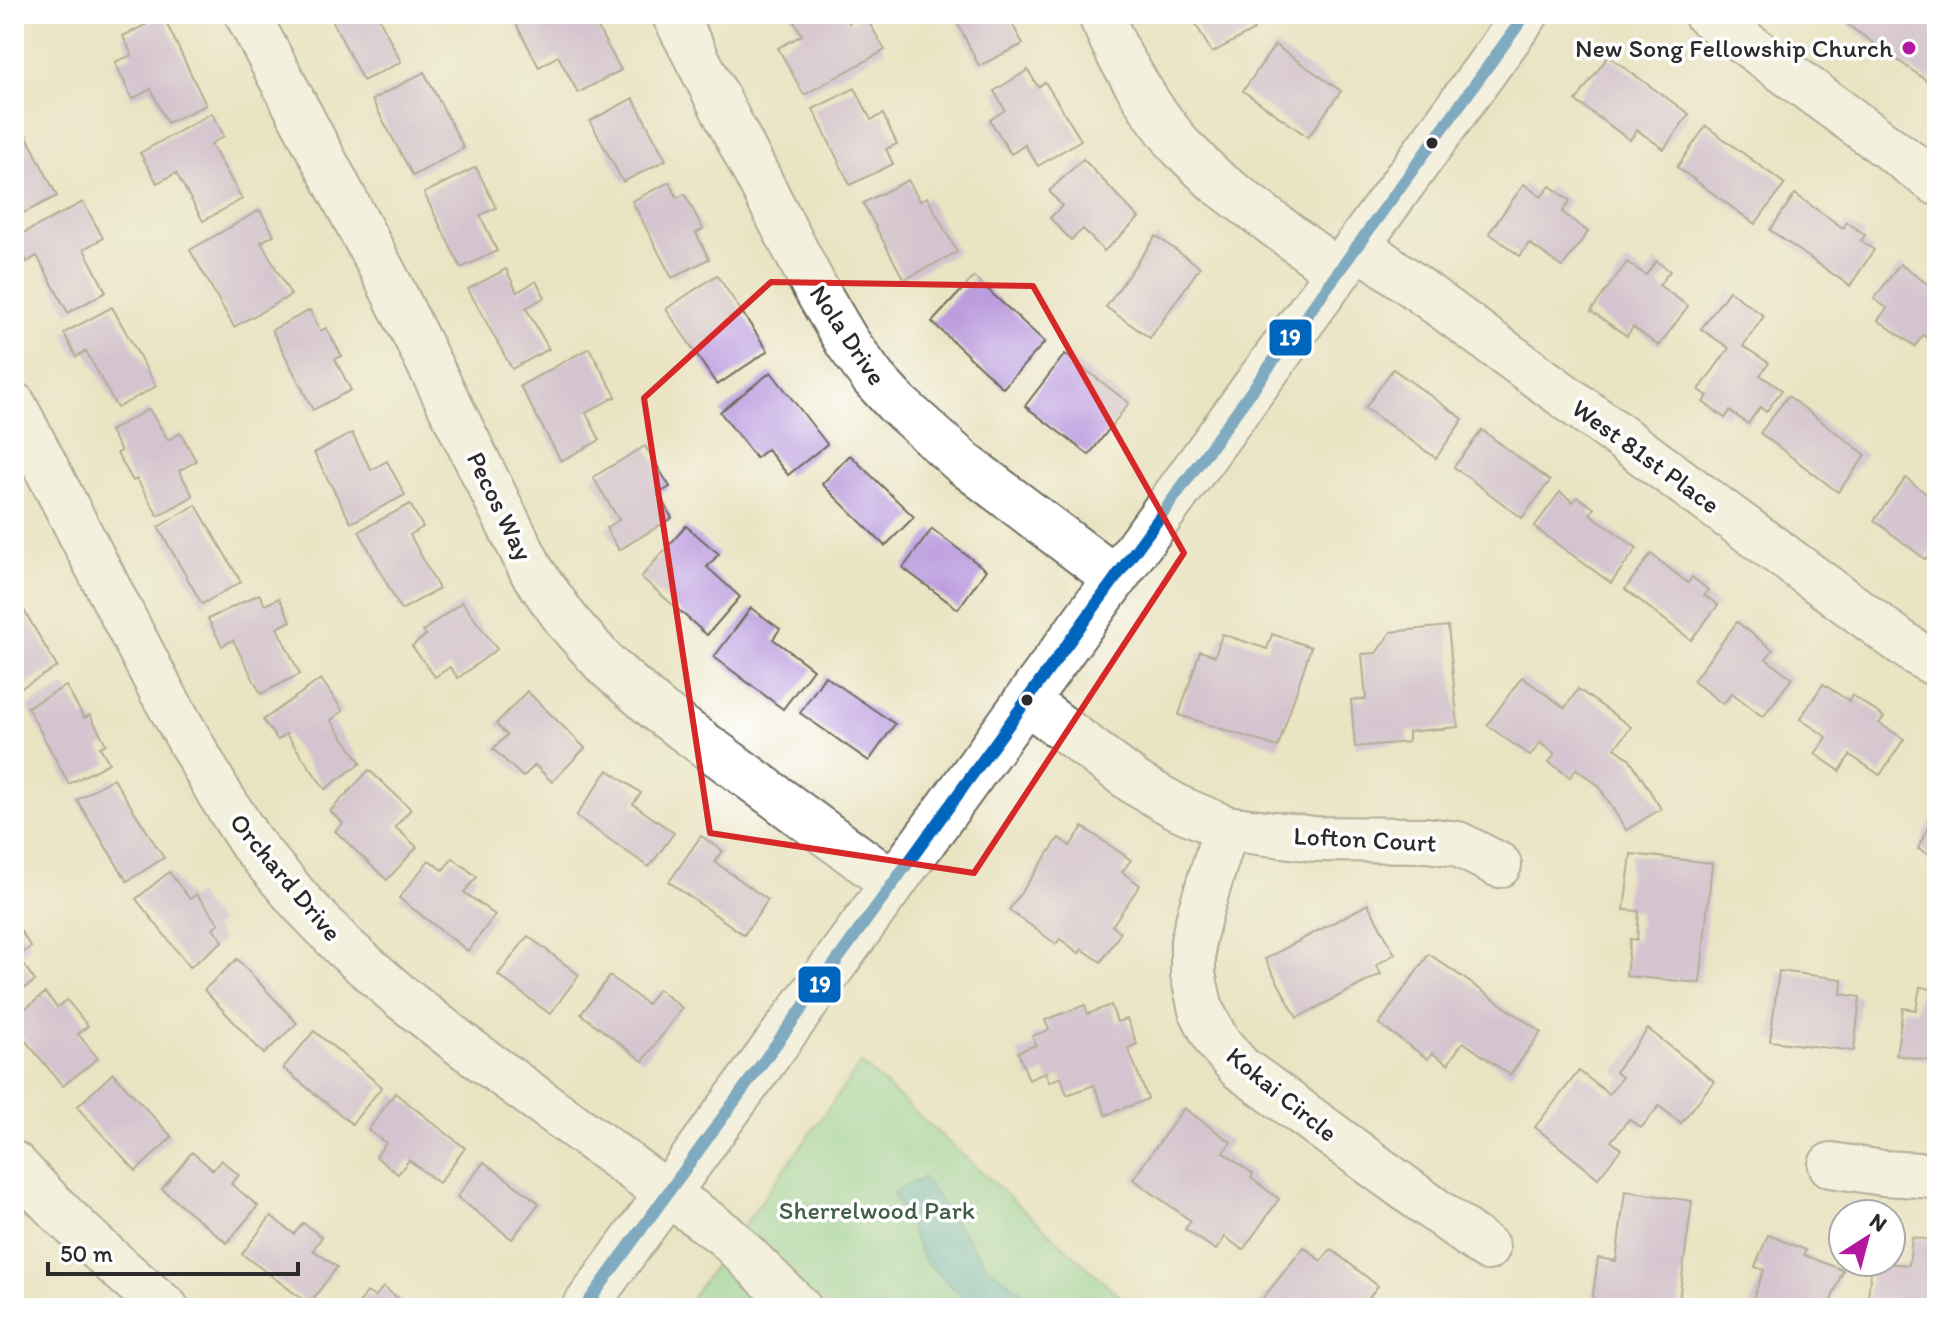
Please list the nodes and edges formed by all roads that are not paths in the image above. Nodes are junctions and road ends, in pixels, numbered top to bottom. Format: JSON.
{"nodes":[{"id":1,"x":247,"y":14,"type":"edge"},
{"id":2,"x":674,"y":14,"type":"edge"},
{"id":3,"x":1100,"y":14,"type":"edge"},
{"id":4,"x":1526,"y":14,"type":"edge"},
{"id":5,"x":1706,"y":14,"type":"edge"},
{"id":6,"x":1937,"y":183,"type":"edge"},
{"id":7,"x":1348,"y":259,"type":"junction"},
{"id":8,"x":14,"y":405,"type":"edge"},
{"id":9,"x":1115,"y":578,"type":"junction"},
{"id":10,"x":1937,"y":665,"type":"edge"},
{"id":11,"x":1026,"y":701,"type":"junction"},
{"id":12,"x":1226,"y":828,"type":"junction"},
{"id":13,"x":1499,"y":865,"type":"dead end"},
{"id":14,"x":893,"y":883,"type":"junction"},
{"id":15,"x":14,"y":1164,"type":"edge"},
{"id":16,"x":1831,"y":1165,"type":"dead end"},
{"id":17,"x":1937,"y":1176,"type":"edge"},
{"id":18,"x":668,"y":1193,"type":"junction"},
{"id":19,"x":1487,"y":1248,"type":"dead end"},
{"id":20,"x":166,"y":1308,"type":"edge"},
{"id":21,"x":584,"y":1308,"type":"edge"},
{"id":22,"x":799,"y":1308,"type":"edge"}],
"edges":[{"from":1,"to":14,"type":"street","name":"Pecos Way"},
{"from":2,"to":9,"type":"street","name":"Nola Drive"},
{"from":3,"to":7,"type":"street","name":"West 81st Place"},
{"from":4,"to":7,"type":"street"},
{"from":5,"to":6,"type":"street"},
{"from":7,"to":9,"type":"street"},
{"from":7,"to":10,"type":"street","name":"West 81st Place"},
{"from":8,"to":18,"type":"street","name":"Orchard Drive"},
{"from":9,"to":11,"type":"street"},
{"from":11,"to":12,"type":"street"},
{"from":11,"to":14,"type":"street"},
{"from":12,"to":13,"type":"street","name":"Lofton Court"},
{"from":12,"to":19,"type":"street","name":"Kokai Circle"},
{"from":14,"to":18,"type":"street"},
{"from":15,"to":20,"type":"street"},
{"from":16,"to":17,"type":"street"},
{"from":18,"to":21,"type":"street"},
{"from":18,"to":22,"type":"street","name":"Orchard Drive"}]}
